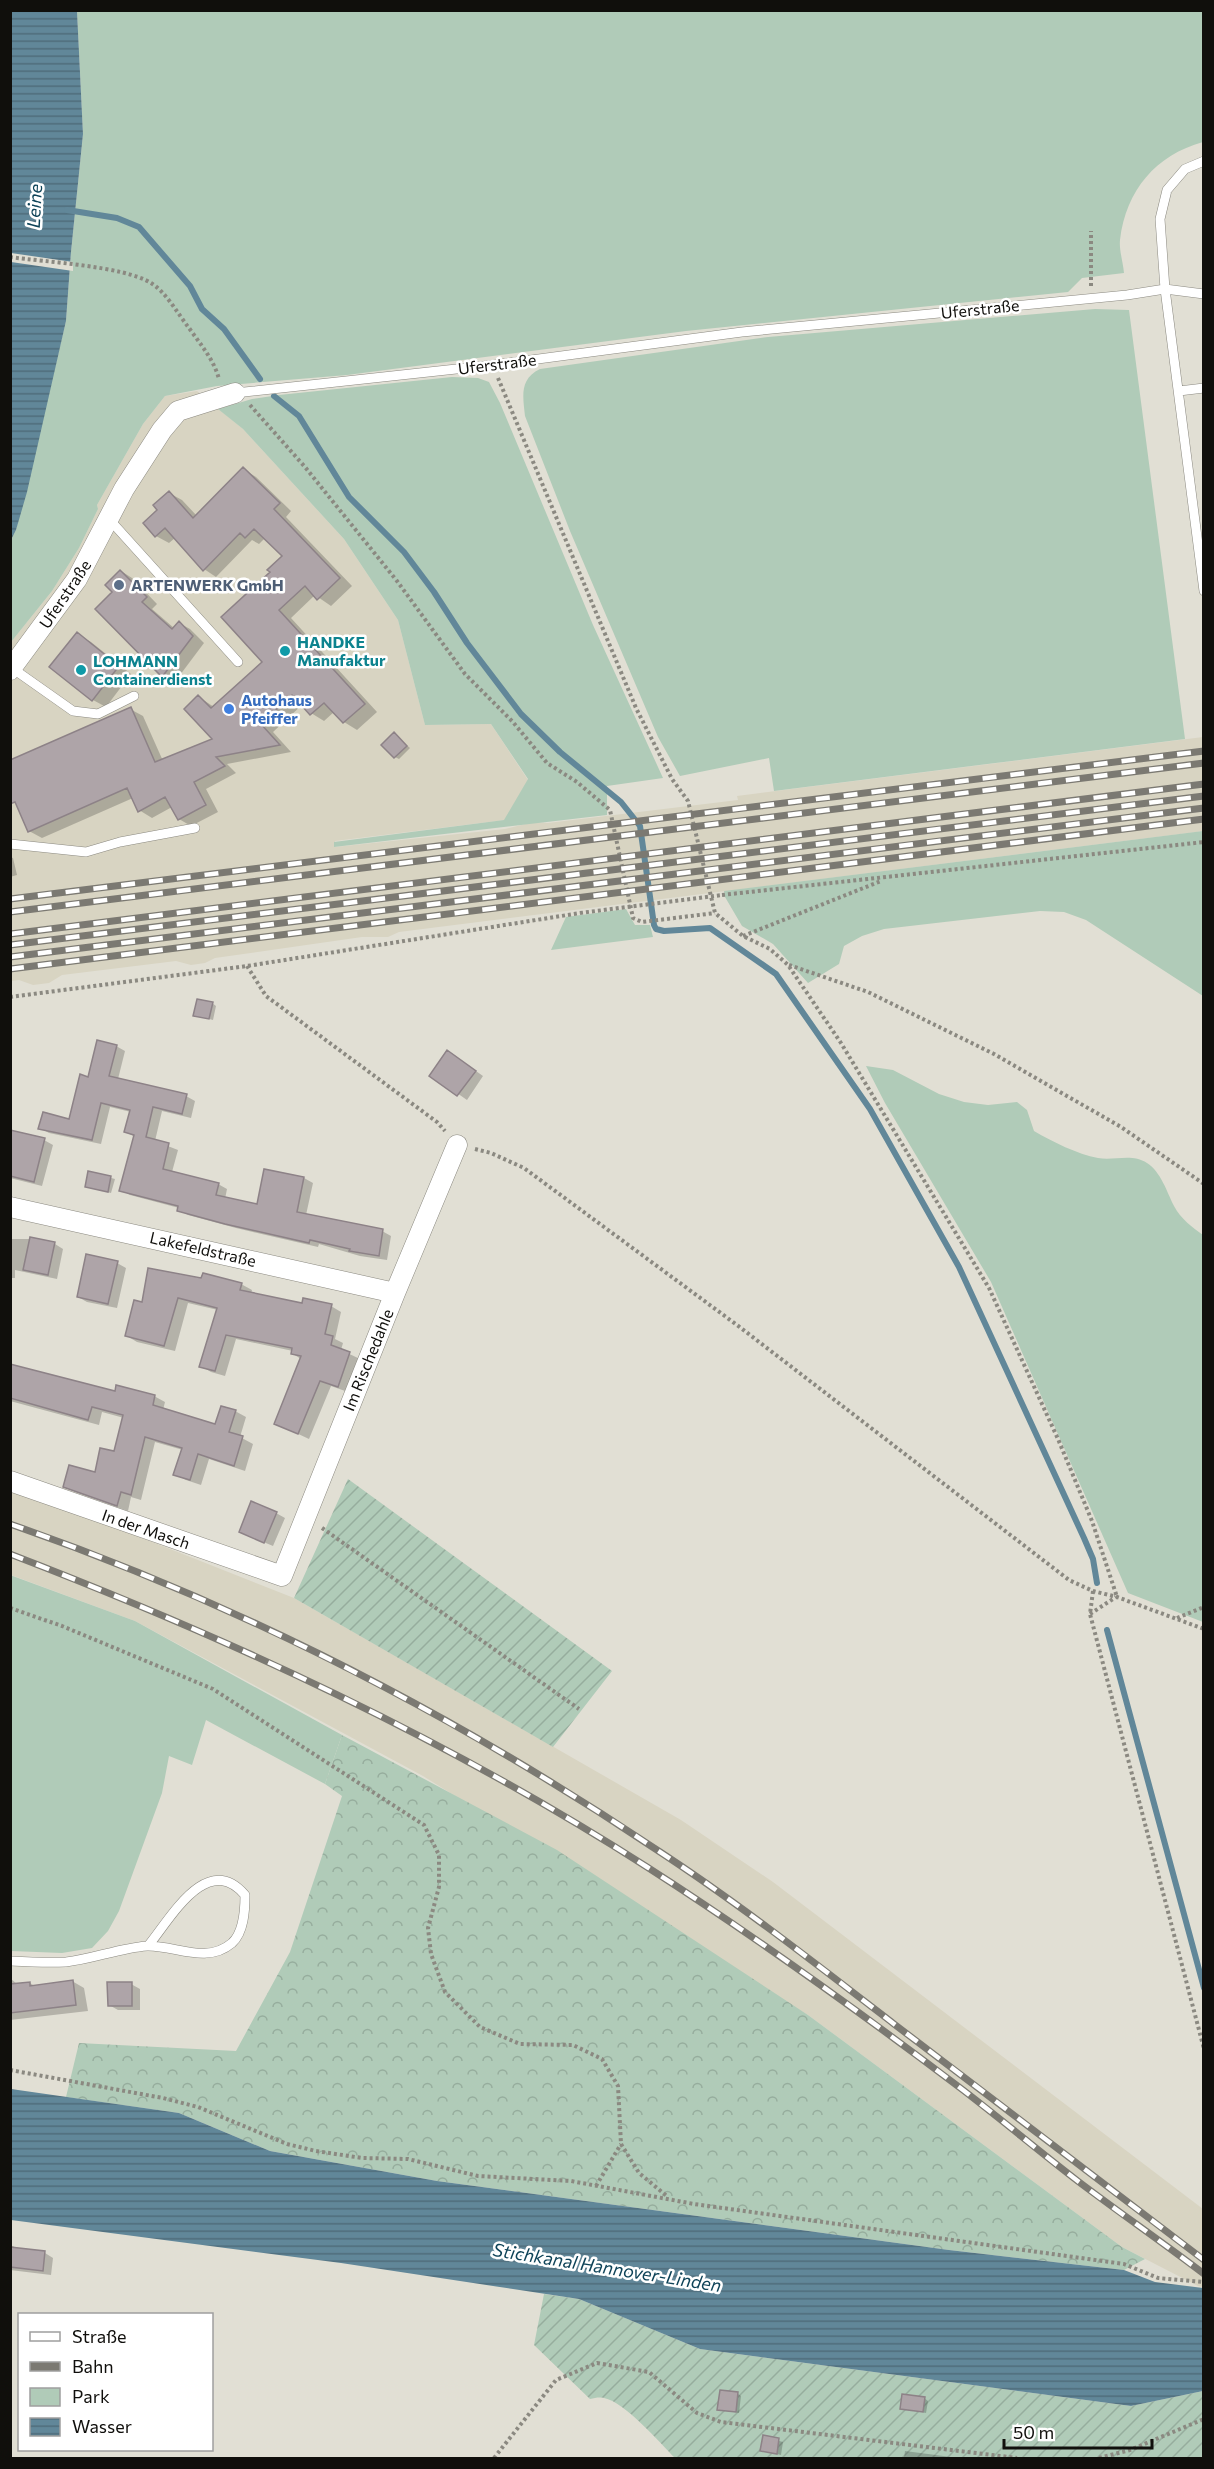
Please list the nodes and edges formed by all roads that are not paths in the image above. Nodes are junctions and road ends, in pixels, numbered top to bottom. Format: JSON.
{"nodes":[{"id":1,"x":1203,"y":161,"type":"edge"},
{"id":2,"x":1165,"y":289,"type":"junction"},
{"id":3,"x":1203,"y":294,"type":"edge"},
{"id":4,"x":1203,"y":388,"type":"edge"},
{"id":5,"x":1179,"y":391,"type":"junction"},
{"id":6,"x":235,"y":393,"type":"joint"},
{"id":7,"x":109,"y":519,"type":"junction"},
{"id":8,"x":1203,"y":591,"type":"edge"},
{"id":9,"x":238,"y":662,"type":"dead end"},
{"id":10,"x":11,"y":669,"type":"edge"},
{"id":11,"x":134,"y":696,"type":"dead end"},
{"id":12,"x":195,"y":828,"type":"dead end"},
{"id":13,"x":10,"y":844,"type":"edge"},
{"id":14,"x":457,"y":1145,"type":"road end"},
{"id":15,"x":10,"y":1207,"type":"edge"},
{"id":16,"x":395,"y":1293,"type":"junction"},
{"id":17,"x":10,"y":1481,"type":"edge"},
{"id":18,"x":282,"y":1576,"type":"joint"},
{"id":19,"x":148,"y":1946,"type":"junction"},
{"id":20,"x":10,"y":1961,"type":"edge"}],
"edges":[{"from":1,"to":2,"type":"lane"},
{"from":2,"to":3,"type":"lane","name":"Uferstraße"},
{"from":2,"to":5,"type":"lane"},
{"from":2,"to":6,"type":"lane","name":"Uferstraße"},
{"from":4,"to":5,"type":"lane"},
{"from":5,"to":8,"type":"lane"},
{"from":6,"to":7,"type":"street","name":"Uferstraße"},
{"from":7,"to":9,"type":"lane"},
{"from":7,"to":10,"type":"street","name":"Uferstraße"},
{"from":10,"to":11,"type":"lane"},
{"from":12,"to":13,"type":"lane"},
{"from":14,"to":16,"type":"street","name":"Im Rischedahle"},
{"from":15,"to":16,"type":"street","name":"Lakefeldstraße"},
{"from":16,"to":18,"type":"street","name":"Im Rischedahle"},
{"from":17,"to":18,"type":"street","name":"In der Masch"},
{"from":19,"to":19,"type":"lane"},
{"from":19,"to":20,"type":"lane"}]}
